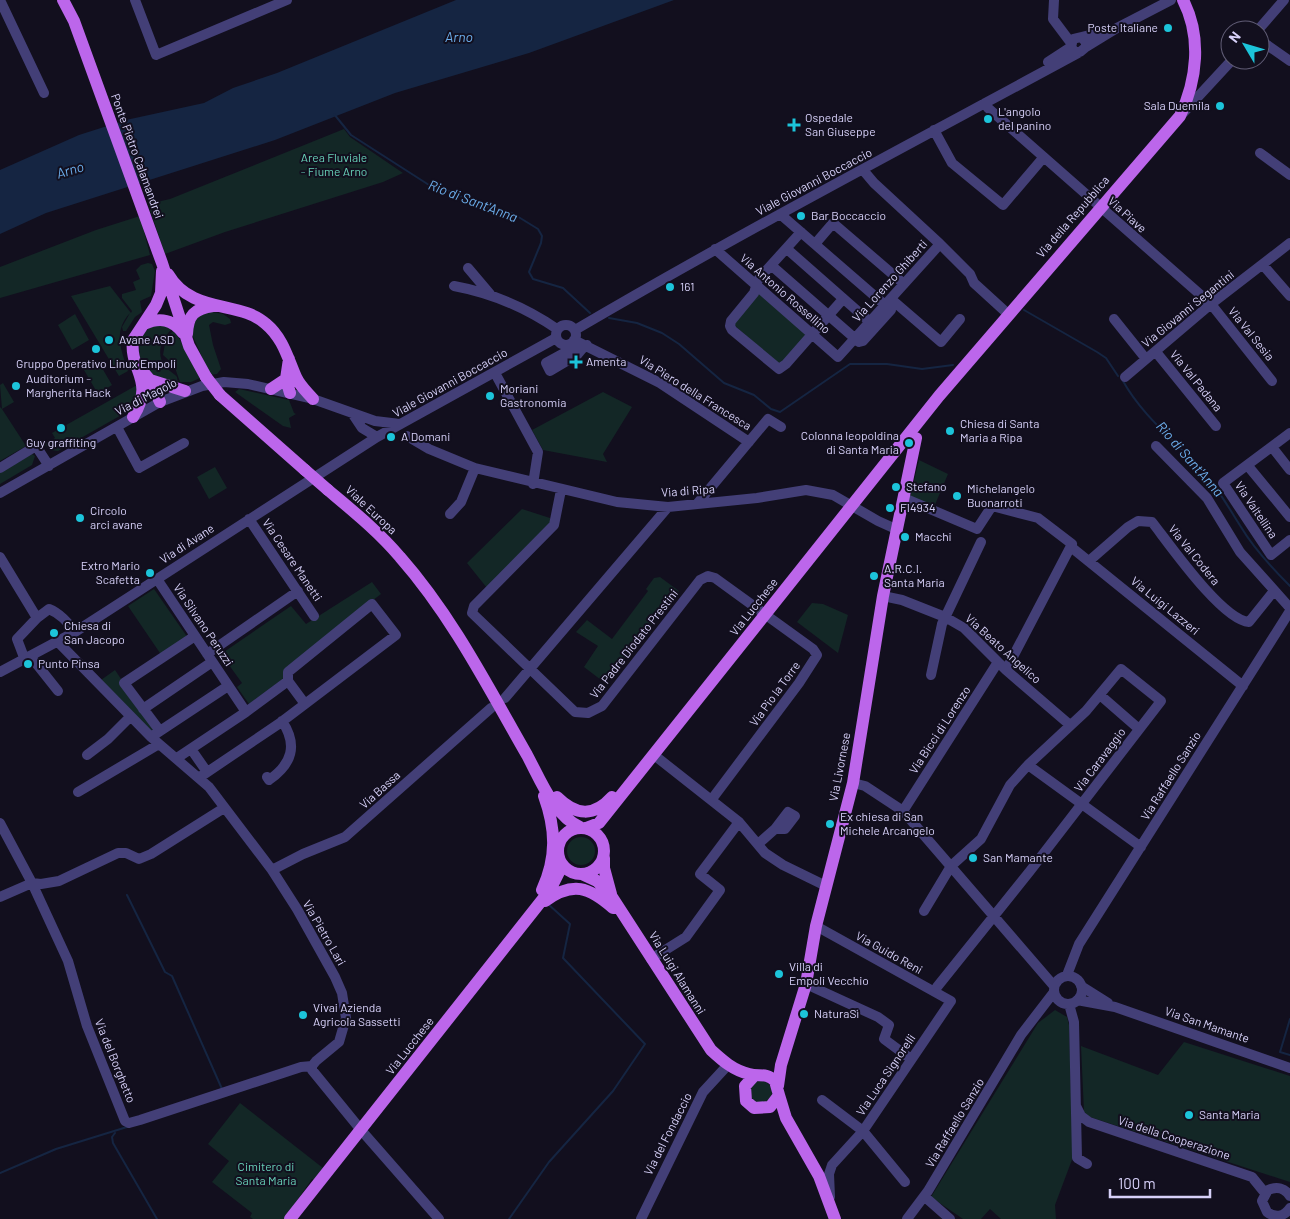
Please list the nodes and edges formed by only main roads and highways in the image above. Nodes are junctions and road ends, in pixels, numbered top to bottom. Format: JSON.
{"nodes":[{"id":1,"x":63,"y":0,"type":"edge"},
{"id":2,"x":1183,"y":0,"type":"edge"},
{"id":3,"x":161,"y":260,"type":"junction"},
{"id":4,"x":214,"y":305,"type":"junction"},
{"id":5,"x":144,"y":324,"type":"junction"},
{"id":6,"x":186,"y":337,"type":"junction"},
{"id":7,"x":291,"y":379,"type":"junction"},
{"id":8,"x":147,"y":384,"type":"junction"},
{"id":9,"x":271,"y":389,"type":"road end"},
{"id":10,"x":185,"y":391,"type":"road end"},
{"id":11,"x":290,"y":393,"type":"road end"},
{"id":12,"x":939,"y":396,"type":"junction"},
{"id":13,"x":313,"y":399,"type":"road end"},
{"id":14,"x":160,"y":402,"type":"road end"},
{"id":15,"x":133,"y":417,"type":"road end"},
{"id":16,"x":904,"y":441,"type":"junction"},
{"id":17,"x":915,"y":451,"type":"junction"},
{"id":18,"x":654,"y":755,"type":"junction"},
{"id":19,"x":532,"y":766,"type":"junction"},
{"id":20,"x":553,"y":802,"type":"junction"},
{"id":21,"x":583,"y":828,"type":"junction"},
{"id":22,"x":562,"y":838,"type":"junction"},
{"id":23,"x":604,"y":858,"type":"junction"},
{"id":24,"x":560,"y":861,"type":"junction"},
{"id":25,"x":579,"y":874,"type":"junction"},
{"id":26,"x":550,"y":890,"type":"junction"},
{"id":27,"x":612,"y":896,"type":"junction"},
{"id":28,"x":528,"y":917,"type":"junction"},
{"id":29,"x":625,"y":917,"type":"junction"},
{"id":30,"x":513,"y":936,"type":"junction"},
{"id":31,"x":724,"y":1064,"type":"junction"},
{"id":32,"x":754,"y":1076,"type":"junction"},
{"id":33,"x":744,"y":1090,"type":"junction"},
{"id":34,"x":778,"y":1090,"type":"junction"},
{"id":35,"x":760,"y":1110,"type":"junction"},
{"id":36,"x":793,"y":1132,"type":"junction"},
{"id":37,"x":290,"y":1219,"type":"edge"},
{"id":38,"x":835,"y":1219,"type":"edge"}],
"edges":[{"from":1,"to":3,"type":"main road","name":"Ponte Pietro Calamandrei"},
{"from":2,"to":12,"type":"main road","name":"Via della Repubblica"},
{"from":3,"to":4,"type":"main road"},
{"from":3,"to":5,"type":"main road"},
{"from":3,"to":6,"type":"main road","name":"Viale Europa"},
{"from":4,"to":6,"type":"main road"},
{"from":4,"to":7,"type":"main road"},
{"from":5,"to":6,"type":"main road"},
{"from":5,"to":8,"type":"main road"},
{"from":6,"to":19,"type":"main road","name":"Viale Europa","bridge":true},
{"from":7,"to":9,"type":"main road"},
{"from":7,"to":11,"type":"main road"},
{"from":7,"to":13,"type":"main road"},
{"from":8,"to":10,"type":"main road"},
{"from":8,"to":14,"type":"main road"},
{"from":8,"to":15,"type":"main road"},
{"from":12,"to":16,"type":"main road","name":"Via Lucchese"},
{"from":12,"to":17,"type":"main road","name":"Via Livornese"},
{"from":16,"to":17,"type":"main road"},
{"from":16,"to":18,"type":"main road","name":"Via Lucchese"},
{"from":17,"to":34,"type":"main road","name":"Via Livornese"},
{"from":18,"to":19,"type":"main road"},
{"from":18,"to":21,"type":"main road","name":"Via Lucchese"},
{"from":19,"to":20,"type":"main road","name":"Viale Europa"},
{"from":19,"to":30,"type":"main road"},
{"from":20,"to":21,"type":"main road","name":"Viale Europa"},
{"from":20,"to":22,"type":"main road","name":"Viale Europa"},
{"from":21,"to":22,"type":"main road","name":"Via Lucchese"},
{"from":21,"to":23,"type":"main road"},
{"from":22,"to":24,"type":"main road","name":"Via Lucchese"},
{"from":23,"to":25,"type":"main road","name":"Via Lucchese"},
{"from":23,"to":27,"type":"main road","name":"Via Luigi Alamanni"},
{"from":24,"to":25,"type":"main road"},
{"from":24,"to":26,"type":"main road","name":"Via Lucchese"},
{"from":25,"to":26,"type":"main road","name":"Via Lucchese"},
{"from":25,"to":27,"type":"main road","name":"Via Luigi Alamanni"},
{"from":26,"to":28,"type":"main road","name":"Via Lucchese"},
{"from":27,"to":29,"type":"main road","name":"Via Luigi Alamanni"},
{"from":28,"to":29,"type":"main road"},
{"from":28,"to":30,"type":"main road","name":"Via Lucchese"},
{"from":29,"to":31,"type":"main road","name":"Via Luigi Alamanni"},
{"from":30,"to":37,"type":"main road","name":"Via Lucchese"},
{"from":31,"to":32,"type":"main road","name":"Via Luigi Alamanni"},
{"from":31,"to":33,"type":"main road","name":"Via Luigi Alamanni"},
{"from":32,"to":33,"type":"main road"},
{"from":32,"to":34,"type":"main road"},
{"from":33,"to":35,"type":"main road","name":"Via Livornese"},
{"from":34,"to":35,"type":"main road"},
{"from":34,"to":36,"type":"main road","name":"Via Livornese"},
{"from":35,"to":36,"type":"main road","name":"Via Livornese"},
{"from":36,"to":38,"type":"main road","name":"Via Livornese"}]}
